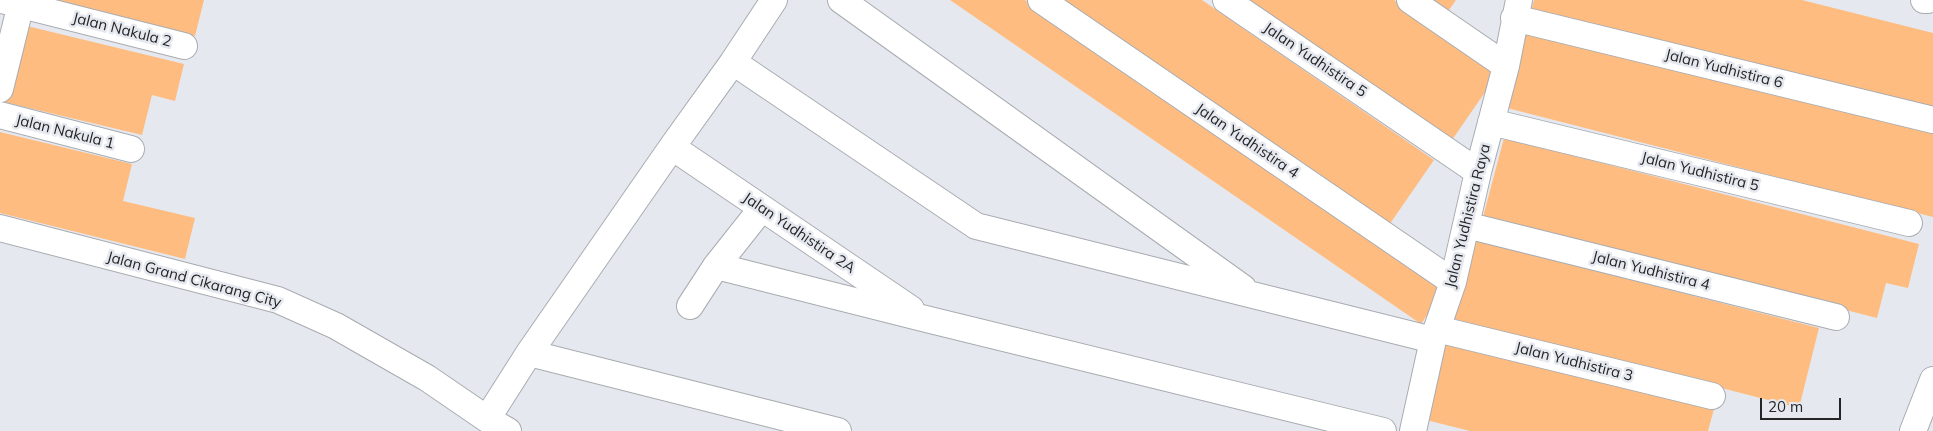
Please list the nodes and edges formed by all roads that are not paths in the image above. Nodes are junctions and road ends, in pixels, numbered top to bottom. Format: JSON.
{"nodes":[{"id":1,"x":774,"y":0,"type":"edge"},
{"id":2,"x":841,"y":0,"type":"edge"},
{"id":3,"x":1041,"y":0,"type":"edge"},
{"id":4,"x":1226,"y":0,"type":"edge"},
{"id":5,"x":1410,"y":0,"type":"edge"},
{"id":6,"x":1924,"y":0,"type":"edge"},
{"id":7,"x":1928,"y":0,"type":"edge"},
{"id":8,"x":15,"y":2,"type":"edge"},
{"id":9,"x":1516,"y":9,"type":"edge"},
{"id":10,"x":184,"y":46,"type":"dead end"},
{"id":11,"x":733,"y":62,"type":"junction"},
{"id":12,"x":1506,"y":66,"type":"junction"},
{"id":13,"x":0,"y":89,"type":"edge"},
{"id":14,"x":0,"y":115,"type":"edge"},
{"id":15,"x":1933,"y":120,"type":"edge"},
{"id":16,"x":1491,"y":122,"type":"junction"},
{"id":17,"x":672,"y":147,"type":"junction"},
{"id":18,"x":131,"y":149,"type":"dead end"},
{"id":19,"x":1478,"y":172,"type":"junction"},
{"id":20,"x":762,"y":208,"type":"junction"},
{"id":21,"x":1910,"y":223,"type":"dead end"},
{"id":22,"x":1466,"y":225,"type":"junction"},
{"id":23,"x":0,"y":228,"type":"edge"},
{"id":24,"x":716,"y":266,"type":"junction"},
{"id":25,"x":1453,"y":282,"type":"junction"},
{"id":26,"x":1254,"y":295,"type":"junction"},
{"id":27,"x":690,"y":306,"type":"dead end"},
{"id":28,"x":1836,"y":317,"type":"dead end"},
{"id":29,"x":926,"y":319,"type":"junction"},
{"id":30,"x":1435,"y":334,"type":"junction"},
{"id":31,"x":529,"y":353,"type":"junction"},
{"id":32,"x":1933,"y":380,"type":"edge"},
{"id":33,"x":1712,"y":396,"type":"dead end"},
{"id":34,"x":498,"y":425,"type":"edge"},
{"id":35,"x":838,"y":431,"type":"edge"},
{"id":36,"x":1383,"y":431,"type":"edge"},
{"id":37,"x":1413,"y":431,"type":"edge"},
{"id":38,"x":1913,"y":431,"type":"edge"}],
"edges":[{"from":1,"to":11,"type":"street"},
{"from":2,"to":26,"type":"street"},
{"from":3,"to":25,"type":"street","name":"Jalan Yudhistira 4"},
{"from":4,"to":19,"type":"street","name":"Jalan Yudhistira 5"},
{"from":5,"to":12,"type":"street"},
{"from":6,"to":7,"type":"street"},
{"from":8,"to":10,"type":"street","name":"Jalan Nakula 2"},
{"from":8,"to":13,"type":"street"},
{"from":9,"to":12,"type":"street","name":"Jalan Yudhistira Raya"},
{"from":9,"to":15,"type":"street","name":"Jalan Yudhistira 6"},
{"from":11,"to":17,"type":"street"},
{"from":11,"to":26,"type":"street","name":"Jalan Yudhistira 3"},
{"from":12,"to":16,"type":"street","name":"Jalan Yudhistira Raya"},
{"from":14,"to":18,"type":"street","name":"Jalan Nakula 1"},
{"from":16,"to":19,"type":"street","name":"Jalan Yudhistira Raya"},
{"from":16,"to":21,"type":"street","name":"Jalan Yudhistira 5"},
{"from":17,"to":20,"type":"street","name":"Jalan Yudhistira 2A"},
{"from":17,"to":31,"type":"street"},
{"from":19,"to":22,"type":"street","name":"Jalan Yudhistira Raya"},
{"from":20,"to":24,"type":"street"},
{"from":20,"to":29,"type":"street","name":"Jalan Yudhistira 2A"},
{"from":22,"to":25,"type":"street","name":"Jalan Yudhistira Raya"},
{"from":22,"to":28,"type":"street","name":"Jalan Yudhistira 4"},
{"from":23,"to":34,"type":"street","name":"Jalan Grand Cikarang City"},
{"from":24,"to":27,"type":"street"},
{"from":24,"to":29,"type":"street"},
{"from":25,"to":30,"type":"street","name":"Jalan Yudhistira Raya"},
{"from":26,"to":30,"type":"street","name":"Jalan Yudhistira 3"},
{"from":29,"to":36,"type":"street"},
{"from":30,"to":33,"type":"street","name":"Jalan Yudhistira 3"},
{"from":30,"to":37,"type":"street","name":"Jalan Yudhistira Raya"},
{"from":31,"to":34,"type":"street"},
{"from":31,"to":35,"type":"street"},
{"from":32,"to":38,"type":"street"}]}
